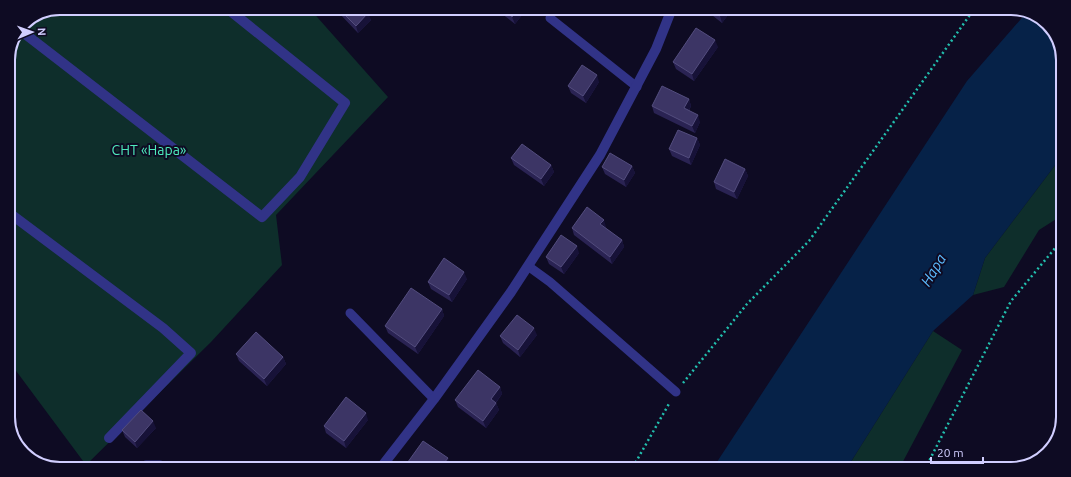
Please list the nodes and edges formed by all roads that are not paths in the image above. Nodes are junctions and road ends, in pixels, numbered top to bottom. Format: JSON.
{"nodes":[{"id":1,"x":235,"y":15,"type":"edge"},
{"id":2,"x":669,"y":15,"type":"edge"},
{"id":3,"x":550,"y":18,"type":"dead end"},
{"id":4,"x":24,"y":33,"type":"edge"},
{"id":5,"x":637,"y":87,"type":"junction"},
{"id":6,"x":15,"y":217,"type":"edge"},
{"id":7,"x":528,"y":266,"type":"junction"},
{"id":8,"x":350,"y":313,"type":"dead end"},
{"id":9,"x":676,"y":392,"type":"road end"},
{"id":10,"x":434,"y":399,"type":"junction"},
{"id":11,"x":109,"y":438,"type":"dead end"},
{"id":12,"x":385,"y":462,"type":"edge"}],
"edges":[{"from":1,"to":4,"type":"street"},
{"from":2,"to":5,"type":"street"},
{"from":3,"to":5,"type":"lane"},
{"from":5,"to":7,"type":"street"},
{"from":6,"to":11,"type":"street"},
{"from":7,"to":9,"type":"lane"},
{"from":7,"to":10,"type":"street"},
{"from":8,"to":10,"type":"lane"},
{"from":10,"to":12,"type":"street"}]}
